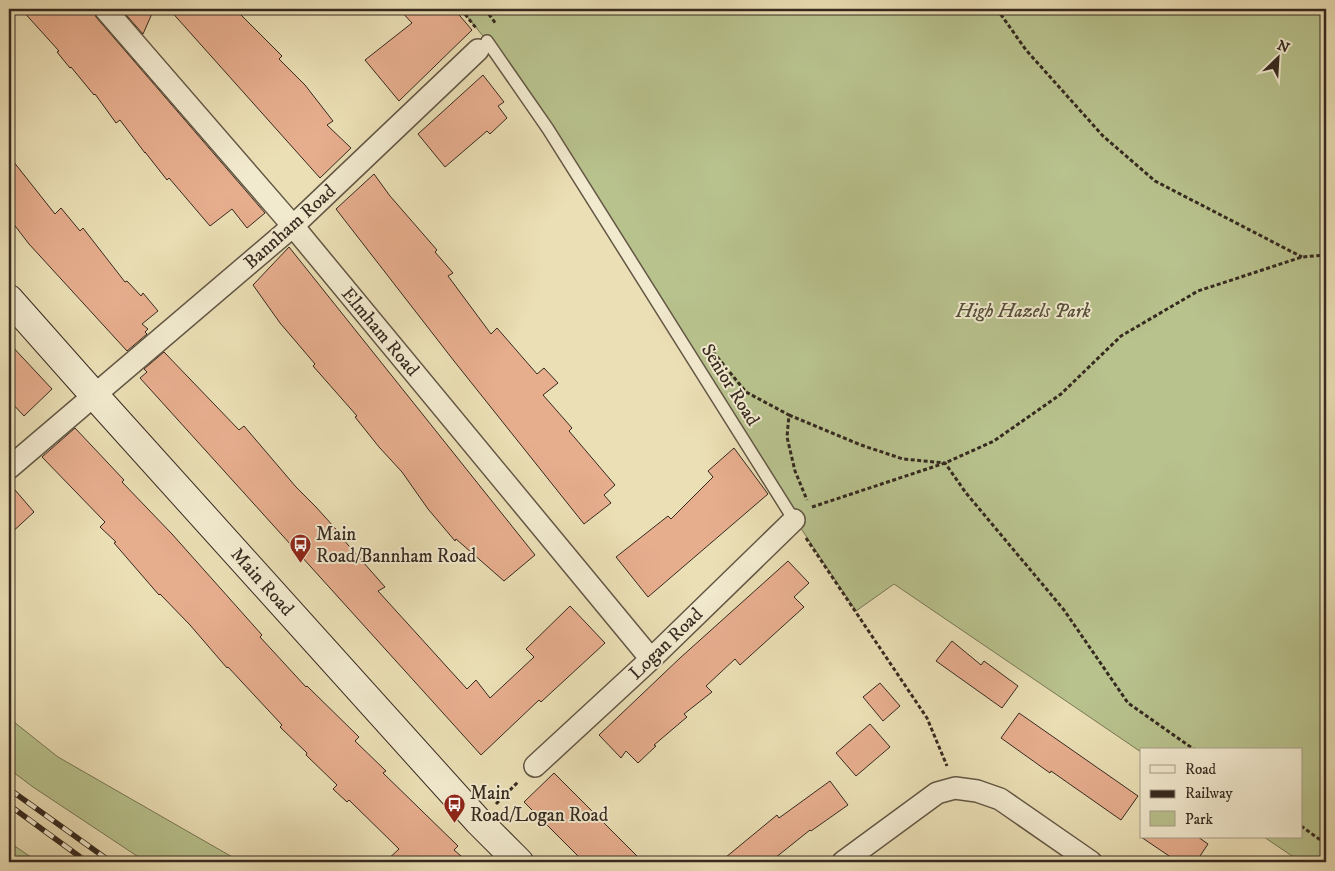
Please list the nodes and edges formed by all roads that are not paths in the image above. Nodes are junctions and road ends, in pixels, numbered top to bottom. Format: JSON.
{"nodes":[{"id":1,"x":105,"y":9,"type":"edge"},
{"id":2,"x":483,"y":46,"type":"joint"},
{"id":3,"x":293,"y":226,"type":"junction"},
{"id":4,"x":9,"y":299,"type":"edge"},
{"id":5,"x":95,"y":396,"type":"junction"},
{"id":6,"x":9,"y":468,"type":"edge"},
{"id":7,"x":802,"y":514,"type":"joint"},
{"id":8,"x":651,"y":659,"type":"junction"},
{"id":9,"x":535,"y":766,"type":"road end"},
{"id":10,"x":519,"y":862,"type":"edge"},
{"id":11,"x":842,"y":862,"type":"edge"},
{"id":12,"x":1091,"y":862,"type":"edge"}],
"edges":[{"from":1,"to":3,"type":"street","name":"Elmham Road"},
{"from":2,"to":3,"type":"street","name":"Bannham Road"},
{"from":2,"to":7,"type":"lane","name":"Senior Road"},
{"from":3,"to":5,"type":"street","name":"Bannham Road"},
{"from":3,"to":8,"type":"street","name":"Elmham Road"},
{"from":4,"to":5,"type":"main road","name":"Main Road"},
{"from":5,"to":6,"type":"street","name":"Bannham Road"},
{"from":5,"to":10,"type":"main road","name":"Main Road"},
{"from":7,"to":8,"type":"street","name":"Logan Road"},
{"from":8,"to":9,"type":"street","name":"Logan Road"},
{"from":11,"to":12,"type":"street"}]}
